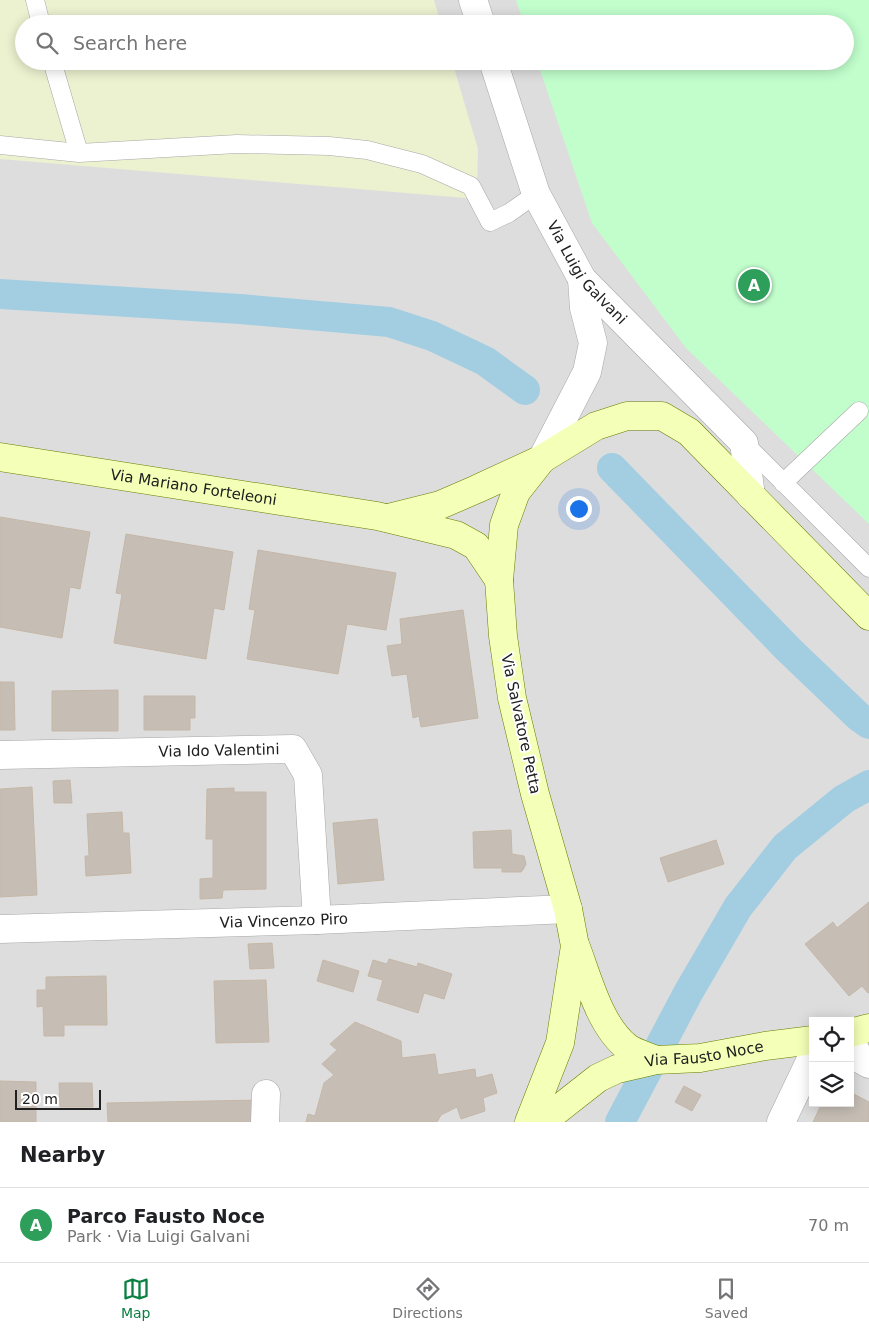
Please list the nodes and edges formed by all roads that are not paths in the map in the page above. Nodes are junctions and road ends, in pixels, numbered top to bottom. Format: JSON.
{"nodes":[{"id":1,"x":35,"y":0,"type":"edge"},
{"id":2,"x":474,"y":0,"type":"edge"},
{"id":3,"x":39,"y":15,"type":"edge"},
{"id":4,"x":478,"y":15,"type":"edge"},
{"id":5,"x":55,"y":70,"type":"edge"},
{"id":6,"x":496,"y":70,"type":"edge"},
{"id":7,"x":0,"y":145,"type":"edge"},
{"id":8,"x":79,"y":153,"type":"junction"},
{"id":9,"x":536,"y":194,"type":"junction"},
{"id":10,"x":582,"y":279,"type":"junction"},
{"id":11,"x":860,"y":410,"type":"dead end"},
{"id":12,"x":744,"y":443,"type":"junction"},
{"id":13,"x":0,"y":457,"type":"edge"},
{"id":14,"x":542,"y":458,"type":"junction"},
{"id":15,"x":783,"y":483,"type":"junction"},
{"id":16,"x":751,"y":496,"type":"junction"},
{"id":17,"x":388,"y":518,"type":"junction"},
{"id":18,"x":869,"y":568,"type":"edge"},
{"id":19,"x":499,"y":580,"type":"junction"},
{"id":20,"x":869,"y":616,"type":"edge"},
{"id":21,"x":0,"y":755,"type":"edge"},
{"id":22,"x":568,"y":910,"type":"junction"},
{"id":23,"x":317,"y":920,"type":"junction"},
{"id":24,"x":0,"y":930,"type":"edge"},
{"id":25,"x":575,"y":946,"type":"junction"},
{"id":26,"x":869,"y":1028,"type":"edge"},
{"id":27,"x":854,"y":1032,"type":"edge"},
{"id":28,"x":809,"y":1040,"type":"edge"},
{"id":29,"x":854,"y":1048,"type":"edge"},
{"id":30,"x":656,"y":1060,"type":"junction"},
{"id":31,"x":810,"y":1062,"type":"edge"},
{"id":32,"x":869,"y":1064,"type":"edge"},
{"id":33,"x":266,"y":1094,"type":"dead end"},
{"id":34,"x":265,"y":1122,"type":"edge"},
{"id":35,"x":529,"y":1122,"type":"edge"},
{"id":36,"x":542,"y":1122,"type":"edge"},
{"id":37,"x":781,"y":1122,"type":"edge"}],
"edges":[{"from":1,"to":3,"type":"lane"},
{"from":2,"to":4,"type":"street"},
{"from":5,"to":8,"type":"lane"},
{"from":6,"to":9,"type":"street","name":"Via Luigi Galvani"},
{"from":7,"to":8,"type":"lane"},
{"from":8,"to":9,"type":"lane"},
{"from":9,"to":10,"type":"street","name":"Via Luigi Galvani"},
{"from":10,"to":12,"type":"street","name":"Via Luigi Galvani"},
{"from":10,"to":14,"type":"street","name":"Via Salvatore Petta"},
{"from":11,"to":15,"type":"lane"},
{"from":12,"to":15,"type":"lane","name":"Via Luigi Galvani"},
{"from":12,"to":16,"type":"street"},
{"from":13,"to":17,"type":"street","name":"Via Mariano Forteleoni"},
{"from":14,"to":16,"type":"street"},
{"from":14,"to":17,"type":"street","name":"Via Mariano Forteleoni"},
{"from":14,"to":19,"type":"street","name":"Via Salvatore Petta"},
{"from":15,"to":18,"type":"lane","name":"Via Luigi Galvani"},
{"from":16,"to":20,"type":"street"},
{"from":17,"to":19,"type":"street","name":"Via Mariano Forteleoni"},
{"from":19,"to":22,"type":"street","name":"Via Salvatore Petta"},
{"from":21,"to":23,"type":"street","name":"Via Ido Valentini"},
{"from":22,"to":23,"type":"street","name":"Via Vincenzo Piro"},
{"from":22,"to":25,"type":"street","name":"Via Salvatore Petta"},
{"from":23,"to":24,"type":"street","name":"Via Vincenzo Piro"},
{"from":25,"to":30,"type":"street"},
{"from":25,"to":35,"type":"street","name":"Via Salvatore Petta"},
{"from":26,"to":27,"type":"street"},
{"from":28,"to":30,"type":"street","name":"Via Fausto Noce"},
{"from":29,"to":32,"type":"street"},
{"from":30,"to":36,"type":"street","name":"Via Fausto Noce"},
{"from":31,"to":37,"type":"street"},
{"from":33,"to":34,"type":"street"}]}
